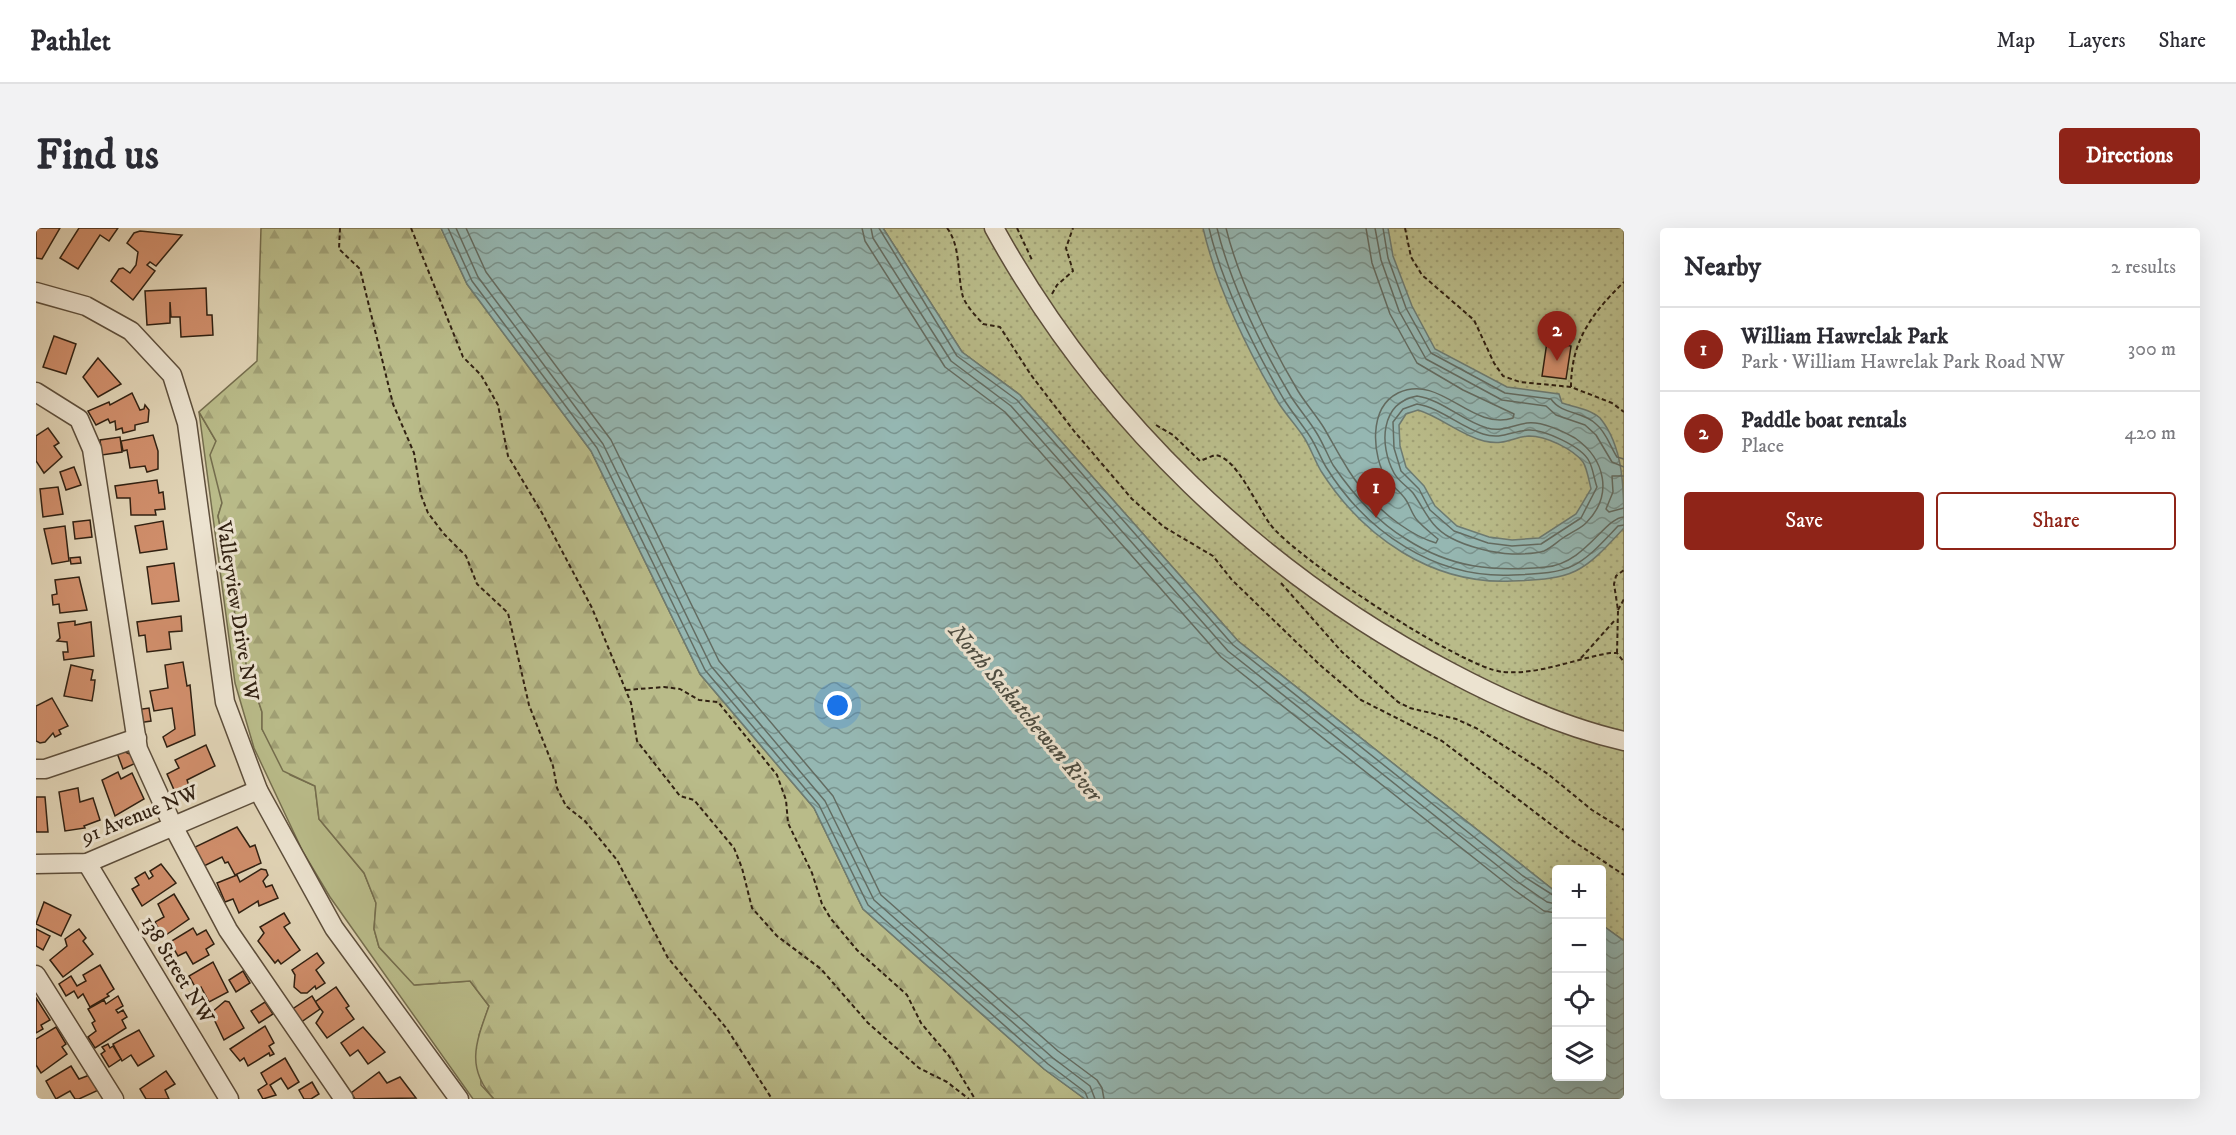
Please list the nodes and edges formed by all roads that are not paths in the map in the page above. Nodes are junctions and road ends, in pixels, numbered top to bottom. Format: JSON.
{"nodes":[{"id":1,"x":994,"y":228,"type":"edge"},
{"id":2,"x":36,"y":292,"type":"edge"},
{"id":3,"x":36,"y":392,"type":"edge"},
{"id":4,"x":137,"y":738,"type":"junction"},
{"id":5,"x":1624,"y":741,"type":"edge"},
{"id":6,"x":36,"y":769,"type":"edge"},
{"id":7,"x":258,"y":790,"type":"junction"},
{"id":8,"x":173,"y":826,"type":"junction"},
{"id":9,"x":87,"y":863,"type":"junction"},
{"id":10,"x":36,"y":864,"type":"edge"},
{"id":11,"x":36,"y":975,"type":"edge"},
{"id":12,"x":114,"y":1099,"type":"edge"},
{"id":13,"x":229,"y":1099,"type":"edge"},
{"id":14,"x":344,"y":1099,"type":"edge"},
{"id":15,"x":459,"y":1099,"type":"edge"}],
"edges":[{"from":1,"to":5,"type":"street"},
{"from":2,"to":7,"type":"street","name":"Valleyview Drive NW"},
{"from":3,"to":4,"type":"street"},
{"from":4,"to":6,"type":"street"},
{"from":4,"to":8,"type":"street"},
{"from":7,"to":8,"type":"street","name":"91 Avenue NW"},
{"from":7,"to":15,"type":"street","name":"Valleyview Drive NW"},
{"from":8,"to":9,"type":"street","name":"91 Avenue NW"},
{"from":8,"to":14,"type":"street"},
{"from":9,"to":10,"type":"street","name":"91 Avenue NW"},
{"from":9,"to":13,"type":"street","name":"138 Street NW"},
{"from":11,"to":12,"type":"street"}]}
